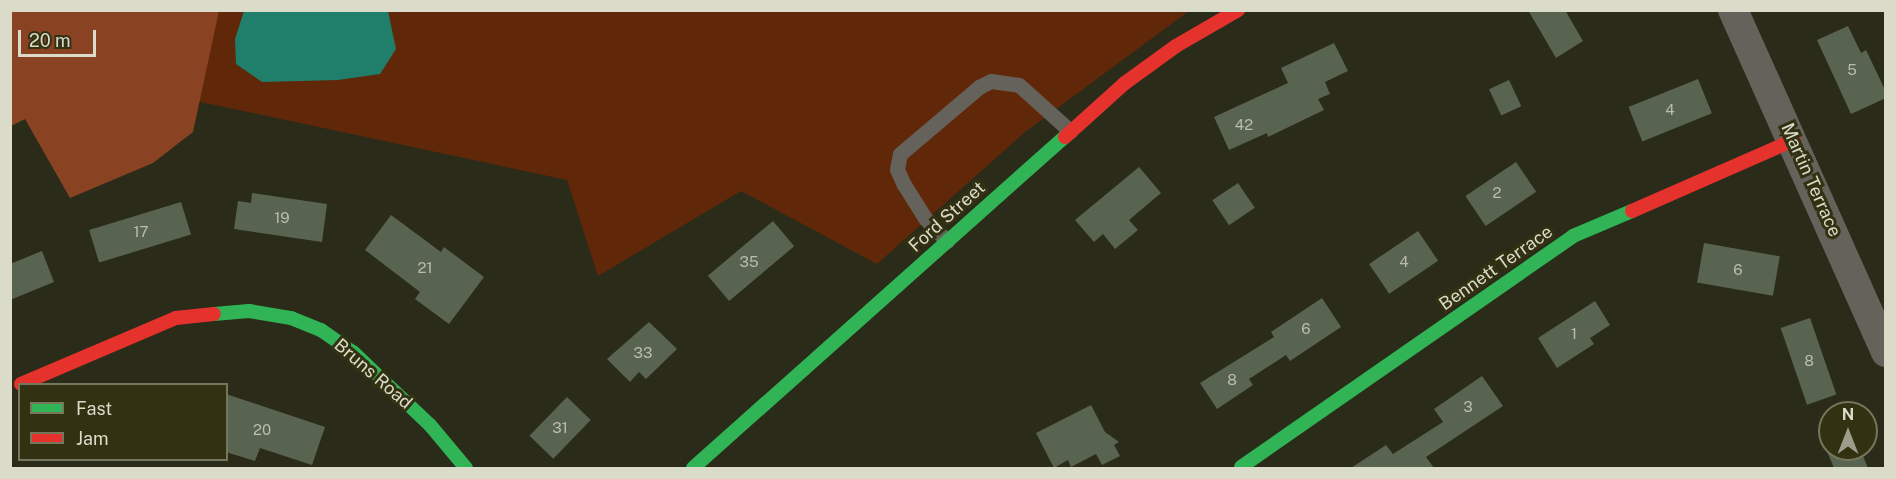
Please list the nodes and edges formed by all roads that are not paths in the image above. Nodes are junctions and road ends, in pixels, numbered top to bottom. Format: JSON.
{"nodes":[{"id":1,"x":1238,"y":10,"type":"edge"},
{"id":2,"x":1733,"y":10,"type":"edge"},
{"id":3,"x":1070,"y":131,"type":"junction"},
{"id":4,"x":1794,"y":140,"type":"junction"},
{"id":5,"x":947,"y":241,"type":"junction"},
{"id":6,"x":1886,"y":352,"type":"edge"},
{"id":7,"x":25,"y":383,"type":"edge"},
{"id":8,"x":1241,"y":466,"type":"dead end"},
{"id":9,"x":466,"y":468,"type":"edge"},
{"id":10,"x":693,"y":468,"type":"edge"}],
"edges":[{"from":1,"to":3,"type":"street","name":"Ford Street"},
{"from":2,"to":4,"type":"street","name":"Martin Terrace"},
{"from":3,"to":5,"type":"street","name":"Ford Street"},
{"from":3,"to":5,"type":"lane"},
{"from":4,"to":6,"type":"street","name":"Martin Terrace"},
{"from":4,"to":8,"type":"street","name":"Bennett Terrace"},
{"from":5,"to":10,"type":"street","name":"Ford Street"},
{"from":7,"to":9,"type":"street","name":"Bruns Road"}]}
